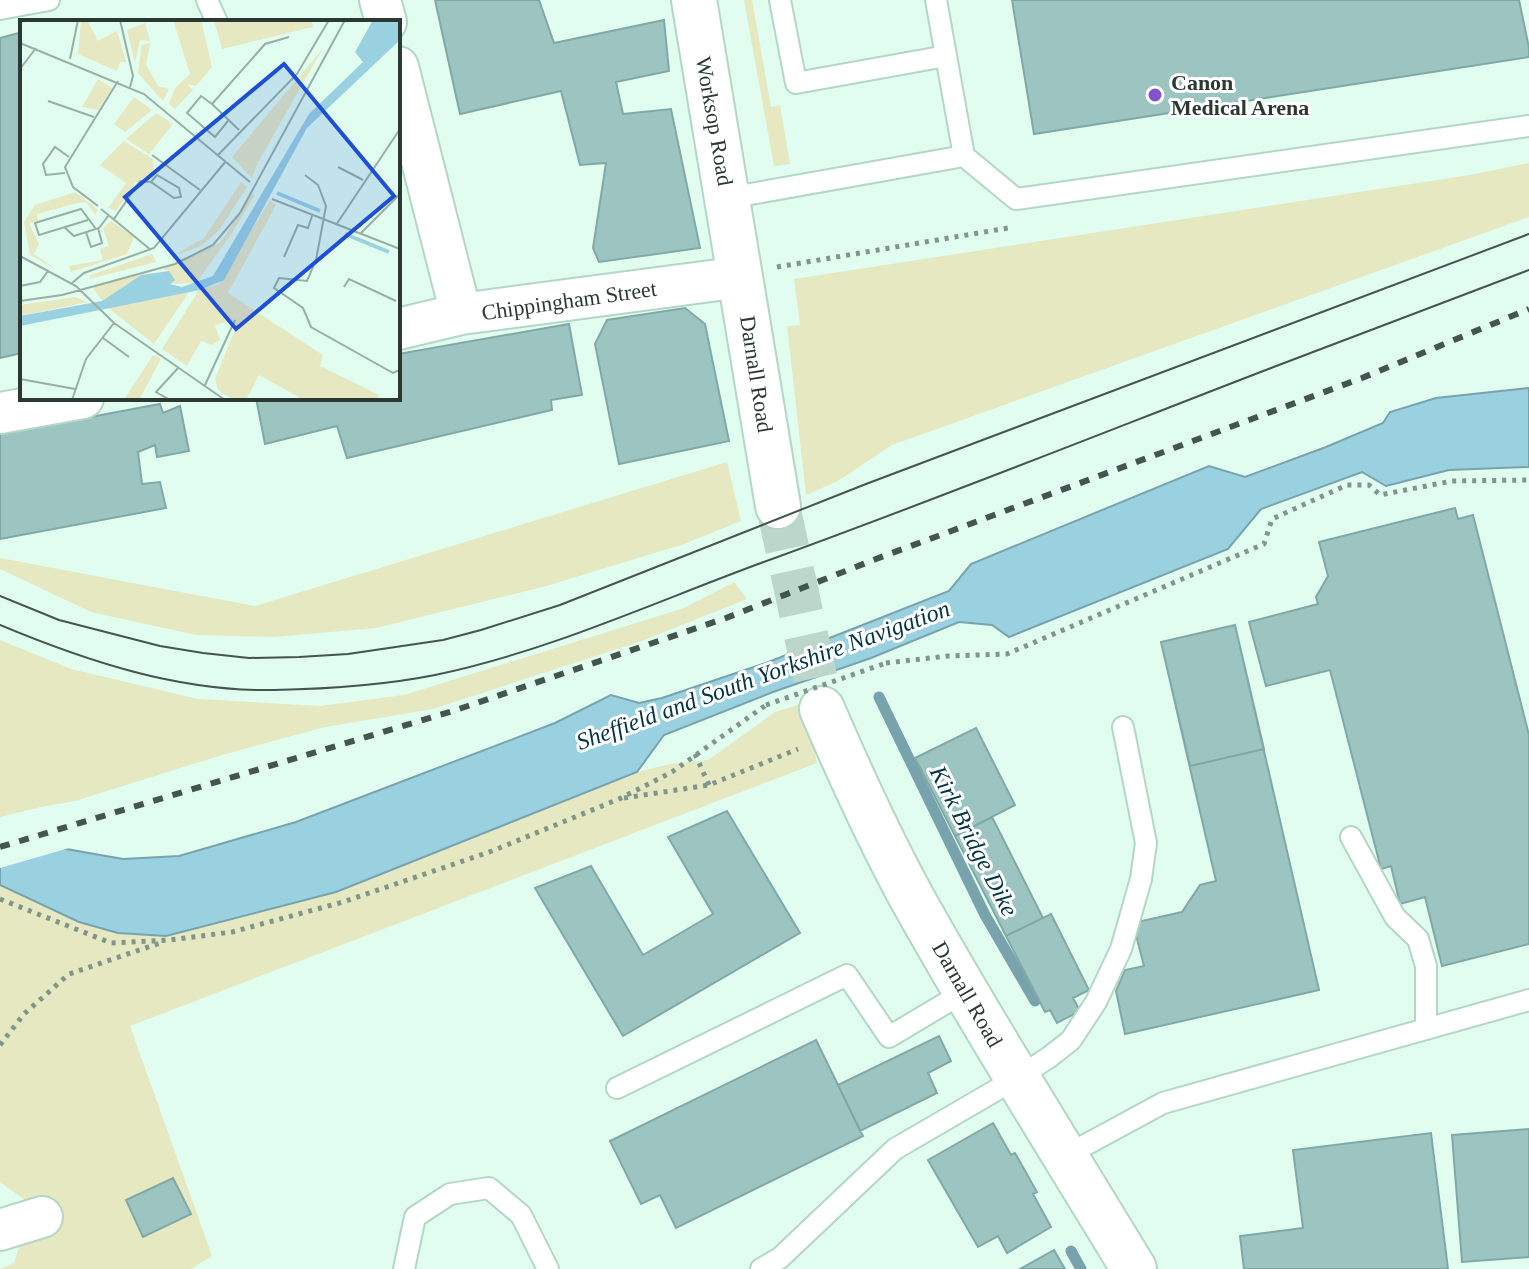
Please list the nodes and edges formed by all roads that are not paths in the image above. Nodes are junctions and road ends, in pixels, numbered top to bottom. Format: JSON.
{"nodes":[{"id":1,"x":49,"y":0,"type":"edge"},
{"id":2,"x":207,"y":0,"type":"edge"},
{"id":3,"x":380,"y":0,"type":"edge"},
{"id":4,"x":694,"y":0,"type":"edge"},
{"id":5,"x":780,"y":0,"type":"edge"},
{"id":6,"x":936,"y":0,"type":"edge"},
{"id":7,"x":0,"y":9,"type":"edge"},
{"id":8,"x":216,"y":20,"type":"edge"},
{"id":9,"x":385,"y":20,"type":"edge"},
{"id":10,"x":946,"y":56,"type":"junction"},
{"id":11,"x":400,"y":75,"type":"edge"},
{"id":12,"x":1529,"y":126,"type":"edge"},
{"id":13,"x":964,"y":156,"type":"junction"},
{"id":14,"x":728,"y":198,"type":"junction"},
{"id":15,"x":738,"y":260,"type":"junction"},
{"id":16,"x":461,"y":314,"type":"junction"},
{"id":17,"x":400,"y":329,"type":"edge"},
{"id":18,"x":72,"y":400,"type":"edge"},
{"id":19,"x":0,"y":413,"type":"edge"},
{"id":20,"x":778,"y":506,"type":"tunnel mouth"},
{"id":21,"x":822,"y":709,"type":"tunnel mouth"},
{"id":22,"x":1123,"y":727,"type":"dead end"},
{"id":23,"x":1351,"y":837,"type":"dead end"},
{"id":24,"x":966,"y":991,"type":"junction"},
{"id":25,"x":1529,"y":1000,"type":"edge"},
{"id":26,"x":1426,"y":1029,"type":"junction"},
{"id":27,"x":1017,"y":1078,"type":"junction"},
{"id":28,"x":617,"y":1088,"type":"dead end"},
{"id":29,"x":1065,"y":1156,"type":"junction"},
{"id":30,"x":42,"y":1217,"type":"dead end"},
{"id":31,"x":0,"y":1230,"type":"edge"},
{"id":32,"x":404,"y":1269,"type":"edge"},
{"id":33,"x":548,"y":1269,"type":"edge"},
{"id":34,"x":761,"y":1269,"type":"edge"},
{"id":35,"x":1134,"y":1269,"type":"edge"}],
"edges":[{"from":1,"to":7,"type":"lane"},
{"from":2,"to":8,"type":"lane"},
{"from":3,"to":9,"type":"street"},
{"from":4,"to":14,"type":"main road","name":"Worksop Road"},
{"from":5,"to":10,"type":"lane"},
{"from":6,"to":10,"type":"lane"},
{"from":10,"to":13,"type":"lane"},
{"from":11,"to":16,"type":"street"},
{"from":12,"to":13,"type":"lane"},
{"from":13,"to":14,"type":"lane"},
{"from":14,"to":15,"type":"main road","name":"Worksop Road"},
{"from":15,"to":16,"type":"street","name":"Chippingham Street"},
{"from":15,"to":20,"type":"main road","name":"Darnall Road"},
{"from":16,"to":17,"type":"street","name":"Chippingham Street"},
{"from":18,"to":19,"type":"street"},
{"from":21,"to":24,"type":"main road","name":"Darnall Road"},
{"from":22,"to":27,"type":"lane"},
{"from":23,"to":26,"type":"lane"},
{"from":24,"to":27,"type":"main road","name":"Darnall Road"},
{"from":24,"to":28,"type":"lane"},
{"from":25,"to":26,"type":"lane"},
{"from":26,"to":29,"type":"lane"},
{"from":27,"to":29,"type":"main road","name":"Darnall Road"},
{"from":27,"to":34,"type":"lane"},
{"from":29,"to":35,"type":"main road","name":"Darnall Road"},
{"from":30,"to":31,"type":"street"},
{"from":32,"to":33,"type":"lane"}]}
